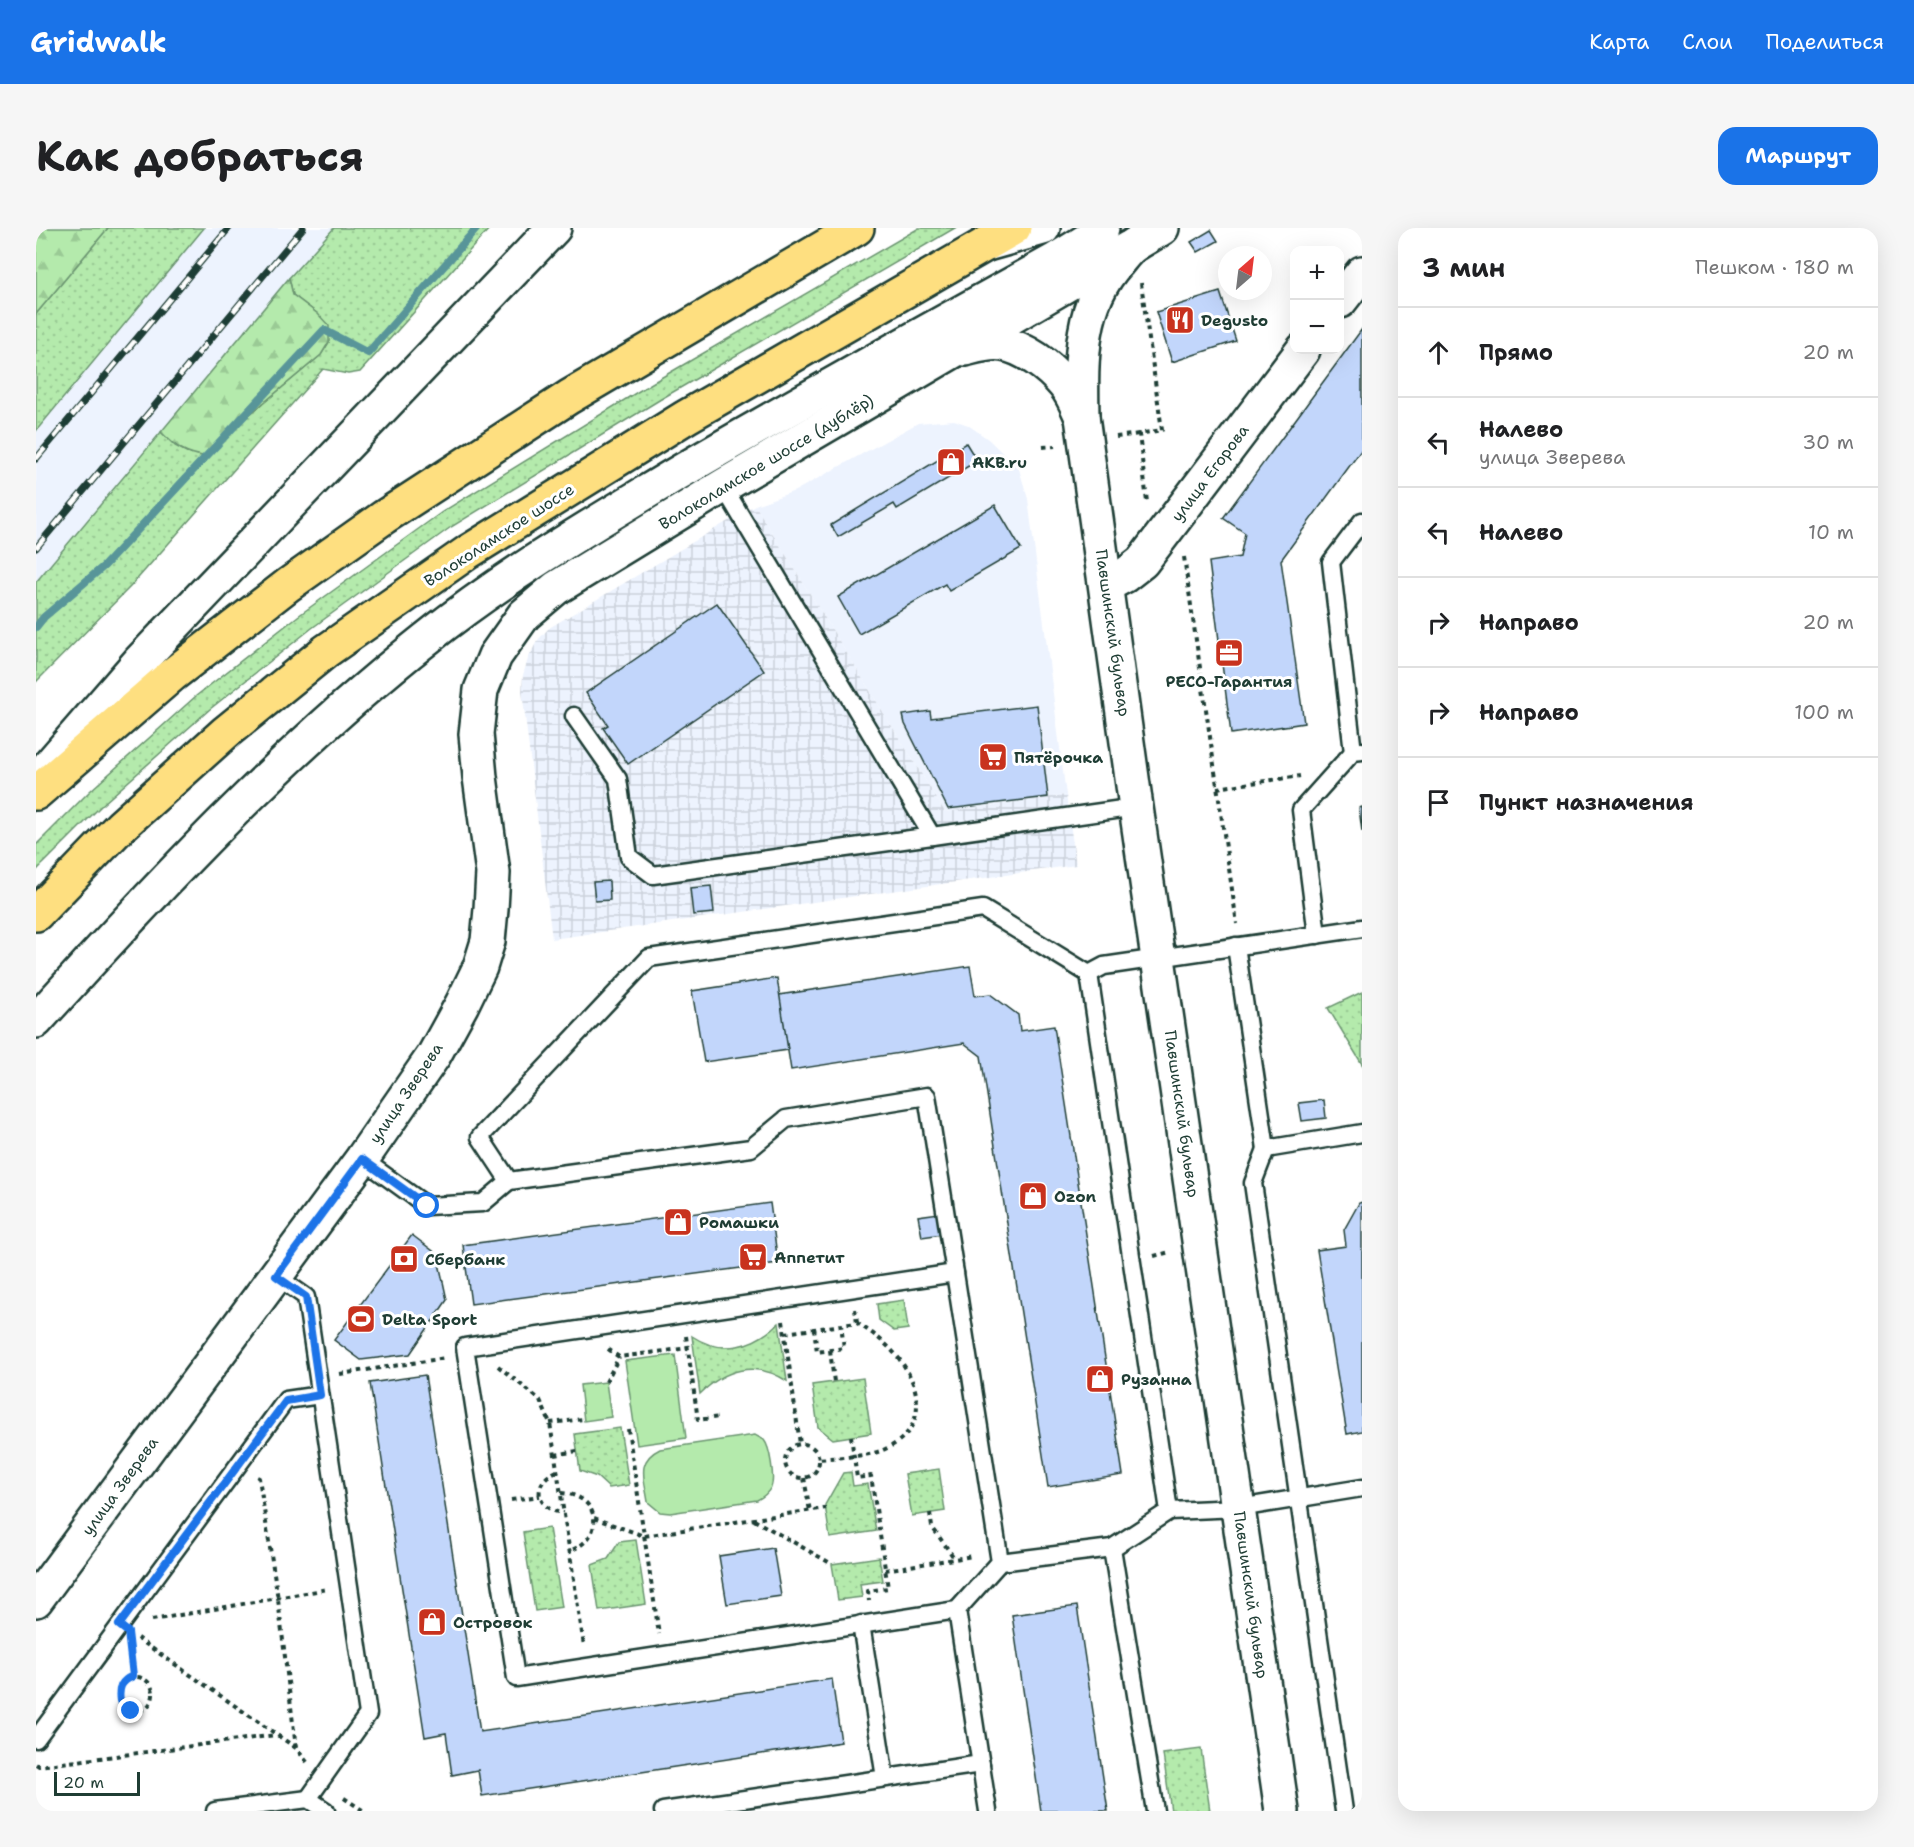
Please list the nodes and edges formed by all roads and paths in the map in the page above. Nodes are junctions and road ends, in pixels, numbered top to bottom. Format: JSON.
{"nodes":[{"id":1,"x":554,"y":228,"type":"edge"},
{"id":2,"x":856,"y":228,"type":"edge"},
{"id":3,"x":1043,"y":228,"type":"edge"},
{"id":4,"x":1101,"y":228,"type":"edge"},
{"id":5,"x":1162,"y":228,"type":"edge"},
{"id":6,"x":1000,"y":236,"type":"edge"},
{"id":7,"x":1133,"y":246,"type":"junction"},
{"id":8,"x":1362,"y":273,"type":"edge"},
{"id":9,"x":1140,"y":279,"type":"dead end"},
{"id":10,"x":1341,"y":300,"type":"edge"},
{"id":11,"x":955,"y":351,"type":"junction"},
{"id":12,"x":1300,"y":354,"type":"edge"},
{"id":13,"x":1082,"y":417,"type":"junction"},
{"id":14,"x":1139,"y":434,"type":"junction"},
{"id":15,"x":1108,"y":438,"type":"dead end"},
{"id":16,"x":723,"y":486,"type":"junction"},
{"id":17,"x":1147,"y":503,"type":"dead end"},
{"id":18,"x":1362,"y":521,"type":"edge"},
{"id":19,"x":1182,"y":547,"type":"dead end"},
{"id":20,"x":1107,"y":585,"type":"junction"},
{"id":21,"x":574,"y":716,"type":"dead end"},
{"id":22,"x":1357,"y":751,"type":"edge"},
{"id":23,"x":1336,"y":771,"type":"junction"},
{"id":24,"x":480,"y":777,"type":"joint"},
{"id":25,"x":36,"y":781,"type":"edge"},
{"id":26,"x":1217,"y":788,"type":"junction"},
{"id":27,"x":36,"y":793,"type":"edge"},
{"id":28,"x":1136,"y":807,"type":"junction"},
{"id":29,"x":932,"y":836,"type":"junction"},
{"id":30,"x":36,"y":914,"type":"edge"},
{"id":31,"x":1362,"y":928,"type":"edge"},
{"id":32,"x":1317,"y":935,"type":"junction"},
{"id":33,"x":1238,"y":946,"type":"junction"},
{"id":34,"x":1159,"y":958,"type":"junction"},
{"id":35,"x":1089,"y":974,"type":"junction"},
{"id":36,"x":36,"y":1021,"type":"edge"},
{"id":37,"x":1362,"y":1133,"type":"edge"},
{"id":38,"x":1266,"y":1149,"type":"junction"},
{"id":39,"x":362,"y":1159,"type":"junction"},
{"id":40,"x":508,"y":1181,"type":"junction"},
{"id":41,"x":955,"y":1273,"type":"junction"},
{"id":42,"x":276,"y":1276,"type":"junction"},
{"id":43,"x":780,"y":1299,"type":"junction"},
{"id":44,"x":683,"y":1314,"type":"junction"},
{"id":45,"x":841,"y":1325,"type":"junction"},
{"id":46,"x":814,"y":1328,"type":"junction"},
{"id":47,"x":583,"y":1329,"type":"junction"},
{"id":48,"x":784,"y":1333,"type":"junction"},
{"id":49,"x":688,"y":1348,"type":"junction"},
{"id":50,"x":830,"y":1350,"type":"junction"},
{"id":51,"x":620,"y":1358,"type":"junction"},
{"id":52,"x":606,"y":1382,"type":"dead end"},
{"id":53,"x":834,"y":1382,"type":"dead end"},
{"id":54,"x":320,"y":1395,"type":"junction"},
{"id":55,"x":719,"y":1417,"type":"dead end"},
{"id":56,"x":584,"y":1419,"type":"dead end"},
{"id":57,"x":550,"y":1423,"type":"dead end"},
{"id":58,"x":628,"y":1429,"type":"dead end"},
{"id":59,"x":851,"y":1436,"type":"dead end"},
{"id":60,"x":800,"y":1444,"type":"junction"},
{"id":61,"x":577,"y":1451,"type":"dead end"},
{"id":62,"x":555,"y":1455,"type":"dead end"},
{"id":63,"x":853,"y":1455,"type":"junction"},
{"id":64,"x":819,"y":1459,"type":"junction"},
{"id":65,"x":238,"y":1464,"type":"junction"},
{"id":66,"x":557,"y":1471,"type":"dead end"},
{"id":67,"x":804,"y":1478,"type":"junction"},
{"id":68,"x":1362,"y":1488,"type":"edge"},
{"id":69,"x":561,"y":1493,"type":"dead end"},
{"id":70,"x":540,"y":1496,"type":"junction"},
{"id":71,"x":1299,"y":1498,"type":"junction"},
{"id":72,"x":489,"y":1503,"type":"junction"},
{"id":73,"x":826,"y":1508,"type":"dead end"},
{"id":74,"x":1239,"y":1508,"type":"junction"},
{"id":75,"x":810,"y":1511,"type":"junction"},
{"id":76,"x":1168,"y":1511,"type":"junction"},
{"id":77,"x":564,"y":1513,"type":"dead end"},
{"id":78,"x":930,"y":1514,"type":"dead end"},
{"id":79,"x":594,"y":1518,"type":"junction"},
{"id":80,"x":753,"y":1520,"type":"junction"},
{"id":81,"x":644,"y":1536,"type":"junction"},
{"id":82,"x":1112,"y":1548,"type":"junction"},
{"id":83,"x":570,"y":1551,"type":"dead end"},
{"id":84,"x":999,"y":1557,"type":"junction"},
{"id":85,"x":955,"y":1559,"type":"junction"},
{"id":86,"x":832,"y":1564,"type":"dead end"},
{"id":87,"x":885,"y":1570,"type":"junction"},
{"id":88,"x":348,"y":1585,"type":"junction"},
{"id":89,"x":278,"y":1599,"type":"junction"},
{"id":90,"x":36,"y":1600,"type":"edge"},
{"id":91,"x":957,"y":1610,"type":"junction"},
{"id":92,"x":867,"y":1623,"type":"junction"},
{"id":93,"x":123,"y":1628,"type":"junction"},
{"id":94,"x":662,"y":1656,"type":"junction"},
{"id":95,"x":133,"y":1676,"type":"junction"},
{"id":96,"x":276,"y":1735,"type":"junction"},
{"id":97,"x":36,"y":1739,"type":"edge"},
{"id":98,"x":297,"y":1749,"type":"junction"},
{"id":99,"x":36,"y":1764,"type":"edge"},
{"id":100,"x":981,"y":1764,"type":"junction"},
{"id":101,"x":885,"y":1778,"type":"junction"},
{"id":102,"x":321,"y":1781,"type":"junction"},
{"id":103,"x":308,"y":1799,"type":"junction"},
{"id":104,"x":215,"y":1811,"type":"edge"},
{"id":105,"x":326,"y":1811,"type":"edge"},
{"id":106,"x":364,"y":1811,"type":"edge"},
{"id":107,"x":663,"y":1811,"type":"edge"},
{"id":108,"x":988,"y":1811,"type":"edge"},
{"id":109,"x":1155,"y":1811,"type":"edge"},
{"id":110,"x":1282,"y":1811,"type":"edge"},
{"id":111,"x":1344,"y":1811,"type":"edge"}],
"edges":[{"from":1,"to":25,"type":"street"},
{"from":2,"to":27,"type":"main road"},
{"from":3,"to":6,"type":"street"},
{"from":4,"to":36,"type":"street"},
{"from":5,"to":7,"type":"street","name":"Волоколамское шоссе (дублёр)"},
{"from":6,"to":30,"type":"main road","name":"Волоколамское шоссе"},
{"from":7,"to":11,"type":"street","name":"Волоколамское шоссе (дублёр)"},
{"from":7,"to":13,"type":"street","name":"Павшинский бульвар"},
{"from":8,"to":10,"type":"street"},
{"from":9,"to":14,"type":"path"},
{"from":11,"to":13,"type":"street","name":"Павшинский бульвар"},
{"from":11,"to":16,"type":"street","name":"Волоколамское шоссе (дублёр)"},
{"from":12,"to":20,"type":"street","name":"улица Егорова"},
{"from":13,"to":20,"type":"street","name":"Павшинский бульвар"},
{"from":14,"to":15,"type":"path"},
{"from":14,"to":17,"type":"path"},
{"from":16,"to":24,"type":"street","name":"Волоколамское шоссе (дублёр)"},
{"from":16,"to":29,"type":"lane"},
{"from":18,"to":22,"type":"lane"},
{"from":19,"to":26,"type":"path"},
{"from":20,"to":28,"type":"street","name":"Павшинский бульвар"},
{"from":21,"to":29,"type":"lane"},
{"from":22,"to":23,"type":"lane"},
{"from":23,"to":26,"type":"path"},
{"from":23,"to":32,"type":"lane"},
{"from":24,"to":39,"type":"street","name":"улица Зверева"},
{"from":26,"to":33,"type":"path"},
{"from":28,"to":29,"type":"lane"},
{"from":28,"to":34,"type":"street","name":"Павшинский бульвар"},
{"from":31,"to":32,"type":"lane"},
{"from":32,"to":33,"type":"lane"},
{"from":33,"to":34,"type":"lane"},
{"from":33,"to":38,"type":"lane"},
{"from":34,"to":35,"type":"lane"},
{"from":34,"to":74,"type":"street","name":"Павшинский бульвар"},
{"from":35,"to":40,"type":"lane"},
{"from":35,"to":76,"type":"lane"},
{"from":37,"to":38,"type":"lane"},
{"from":38,"to":71,"type":"lane"},
{"from":39,"to":40,"type":"lane"},
{"from":39,"to":42,"type":"street","name":"улица Зверева"},
{"from":40,"to":41,"type":"lane"},
{"from":41,"to":43,"type":"lane"},
{"from":41,"to":84,"type":"lane"},
{"from":42,"to":54,"type":"lane"},
{"from":42,"to":90,"type":"street","name":"улица Зверева"},
{"from":43,"to":44,"type":"lane"},
{"from":43,"to":48,"type":"path"},
{"from":44,"to":47,"type":"lane"},
{"from":44,"to":49,"type":"path"},
{"from":45,"to":46,"type":"path"},
{"from":45,"to":50,"type":"path"},
{"from":45,"to":63,"type":"path"},
{"from":46,"to":48,"type":"path"},
{"from":46,"to":50,"type":"path"},
{"from":47,"to":51,"type":"path"},
{"from":47,"to":72,"type":"lane"},
{"from":48,"to":60,"type":"path"},
{"from":49,"to":51,"type":"path"},
{"from":49,"to":55,"type":"path"},
{"from":50,"to":53,"type":"path"},
{"from":51,"to":52,"type":"path"},
{"from":54,"to":65,"type":"lane"},
{"from":54,"to":88,"type":"lane"},
{"from":56,"to":57,"type":"path"},
{"from":58,"to":81,"type":"path"},
{"from":59,"to":63,"type":"path"},
{"from":60,"to":64,"type":"path"},
{"from":60,"to":67,"type":"path"},
{"from":61,"to":62,"type":"path"},
{"from":63,"to":64,"type":"path"},
{"from":63,"to":87,"type":"path"},
{"from":64,"to":67,"type":"path"},
{"from":65,"to":89,"type":"path"},
{"from":65,"to":93,"type":"lane"},
{"from":66,"to":70,"type":"path"},
{"from":67,"to":75,"type":"path"},
{"from":68,"to":71,"type":"lane"},
{"from":69,"to":79,"type":"path"},
{"from":70,"to":72,"type":"path"},
{"from":70,"to":77,"type":"path"},
{"from":71,"to":74,"type":"lane"},
{"from":71,"to":111,"type":"lane"},
{"from":72,"to":94,"type":"lane"},
{"from":73,"to":75,"type":"path"},
{"from":74,"to":76,"type":"lane"},
{"from":74,"to":110,"type":"street","name":"Павшинский бульвар"},
{"from":75,"to":80,"type":"path"},
{"from":76,"to":82,"type":"lane"},
{"from":78,"to":85,"type":"path"},
{"from":79,"to":81,"type":"path"},
{"from":79,"to":83,"type":"path"},
{"from":80,"to":81,"type":"path"},
{"from":80,"to":86,"type":"path"},
{"from":81,"to":94,"type":"path"},
{"from":82,"to":84,"type":"lane"},
{"from":82,"to":109,"type":"lane"},
{"from":84,"to":85,"type":"path"},
{"from":84,"to":91,"type":"lane"},
{"from":85,"to":87,"type":"path"},
{"from":87,"to":92,"type":"path"},
{"from":88,"to":89,"type":"path"},
{"from":88,"to":102,"type":"lane"},
{"from":89,"to":93,"type":"path"},
{"from":89,"to":98,"type":"path"},
{"from":91,"to":92,"type":"lane"},
{"from":91,"to":100,"type":"lane"},
{"from":92,"to":94,"type":"lane"},
{"from":92,"to":101,"type":"lane"},
{"from":93,"to":95,"type":"path"},
{"from":93,"to":96,"type":"path"},
{"from":93,"to":97,"type":"lane"},
{"from":95,"to":95,"type":"path"},
{"from":96,"to":98,"type":"path"},
{"from":96,"to":99,"type":"path"},
{"from":98,"to":102,"type":"path"},
{"from":100,"to":101,"type":"lane"},
{"from":100,"to":108,"type":"lane"},
{"from":101,"to":107,"type":"lane"},
{"from":102,"to":103,"type":"lane"},
{"from":102,"to":106,"type":"path"},
{"from":103,"to":104,"type":"lane"},
{"from":103,"to":105,"type":"lane"}]}
